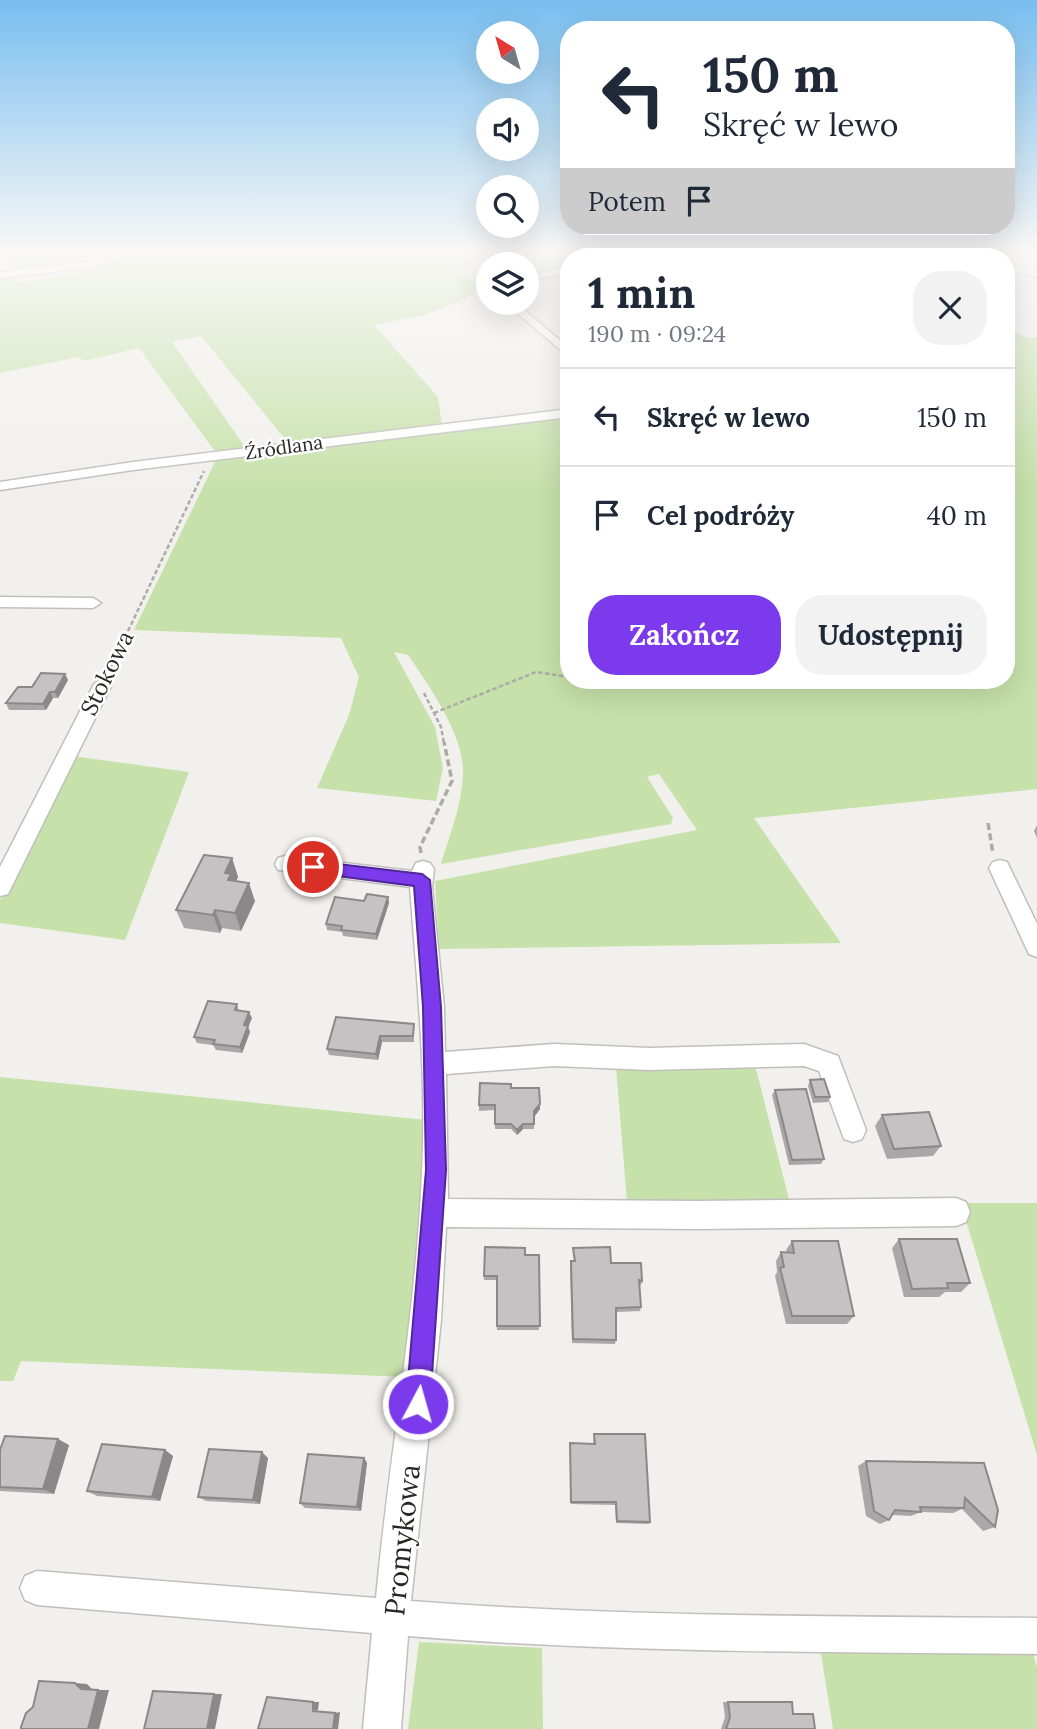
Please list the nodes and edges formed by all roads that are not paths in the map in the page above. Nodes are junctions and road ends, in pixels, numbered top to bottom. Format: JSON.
{"nodes":[{"id":1,"x":543,"y":332,"type":"edge"},
{"id":2,"x":560,"y":346,"type":"edge"},
{"id":3,"x":560,"y":414,"type":"edge"},
{"id":4,"x":0,"y":486,"type":"edge"},
{"id":5,"x":0,"y":602,"type":"edge"},
{"id":6,"x":93,"y":603,"type":"dead end"},
{"id":7,"x":103,"y":684,"type":"road end"},
{"id":8,"x":285,"y":864,"type":"dead end"},
{"id":9,"x":1000,"y":868,"type":"road end"},
{"id":10,"x":0,"y":888,"type":"edge"},
{"id":11,"x":1037,"y":948,"type":"edge"},
{"id":12,"x":432,"y":1064,"type":"junction"},
{"id":13,"x":853,"y":1130,"type":"dead end"},
{"id":14,"x":956,"y":1212,"type":"dead end"},
{"id":15,"x":432,"y":1213,"type":"junction"},
{"id":16,"x":37,"y":1588,"type":"dead end"},
{"id":17,"x":394,"y":1617,"type":"junction"},
{"id":18,"x":1037,"y":1636,"type":"edge"},
{"id":19,"x":383,"y":1729,"type":"edge"}],
"edges":[{"from":1,"to":2,"type":"street"},
{"from":3,"to":4,"type":"street","name":"Źródlana"},
{"from":5,"to":6,"type":"street"},
{"from":7,"to":10,"type":"street","name":"Stokowa"},
{"from":8,"to":12,"type":"street","name":"Promykowa"},
{"from":9,"to":11,"type":"street"},
{"from":12,"to":13,"type":"street"},
{"from":12,"to":15,"type":"street","name":"Promykowa"},
{"from":14,"to":15,"type":"street"},
{"from":15,"to":17,"type":"street","name":"Promykowa"},
{"from":16,"to":17,"type":"street"},
{"from":17,"to":18,"type":"street"},
{"from":17,"to":19,"type":"street","name":"Promykowa"}]}
